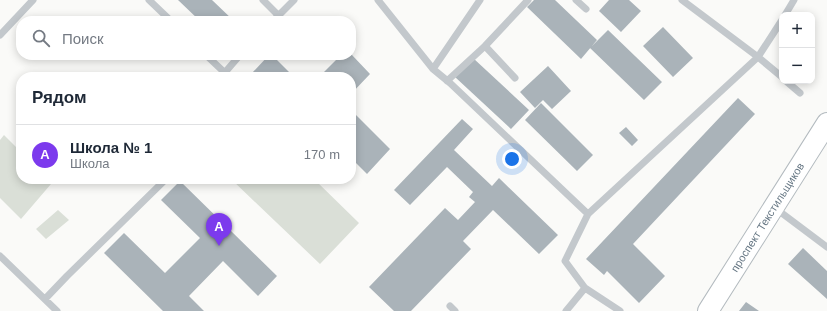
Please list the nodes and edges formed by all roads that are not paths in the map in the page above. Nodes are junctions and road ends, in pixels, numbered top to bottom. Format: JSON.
{"nodes":[{"id":1,"x":34,"y":0,"type":"edge"},
{"id":2,"x":149,"y":0,"type":"edge"},
{"id":3,"x":263,"y":0,"type":"edge"},
{"id":4,"x":294,"y":0,"type":"edge"},
{"id":5,"x":378,"y":0,"type":"edge"},
{"id":6,"x":480,"y":0,"type":"edge"},
{"id":7,"x":528,"y":0,"type":"edge"},
{"id":8,"x":576,"y":0,"type":"edge"},
{"id":9,"x":682,"y":0,"type":"edge"},
{"id":10,"x":794,"y":0,"type":"edge"},
{"id":11,"x":586,"y":9,"type":"dead end"},
{"id":12,"x":787,"y":12,"type":"edge"},
{"id":13,"x":278,"y":15,"type":"joint"},
{"id":14,"x":18,"y":16,"type":"edge"},
{"id":15,"x":166,"y":16,"type":"edge"},
{"id":16,"x":16,"y":19,"type":"edge"},
{"id":17,"x":779,"y":25,"type":"edge"},
{"id":18,"x":0,"y":35,"type":"edge"},
{"id":19,"x":485,"y":46,"type":"junction"},
{"id":20,"x":758,"y":57,"type":"junction"},
{"id":21,"x":210,"y":60,"type":"edge"},
{"id":22,"x":236,"y":60,"type":"edge"},
{"id":23,"x":433,"y":69,"type":"junction"},
{"id":24,"x":220,"y":72,"type":"edge"},
{"id":25,"x":225,"y":72,"type":"edge"},
{"id":26,"x":779,"y":74,"type":"edge"},
{"id":27,"x":515,"y":78,"type":"dead end"},
{"id":28,"x":447,"y":81,"type":"junction"},
{"id":29,"x":790,"y":84,"type":"edge"},
{"id":30,"x":800,"y":93,"type":"dead end"},
{"id":31,"x":827,"y":123,"type":"edge"},
{"id":32,"x":161,"y":184,"type":"edge"},
{"id":33,"x":773,"y":207,"type":"junction"},
{"id":34,"x":588,"y":214,"type":"junction"},
{"id":35,"x":827,"y":247,"type":"edge"},
{"id":36,"x":0,"y":256,"type":"edge"},
{"id":37,"x":585,"y":288,"type":"junction"},
{"id":38,"x":45,"y":299,"type":"junction"},
{"id":39,"x":58,"y":311,"type":"edge"},
{"id":40,"x":566,"y":311,"type":"edge"},
{"id":41,"x":620,"y":311,"type":"edge"},
{"id":42,"x":708,"y":311,"type":"edge"}],
"edges":[{"from":1,"to":14,"type":"lane"},
{"from":2,"to":15,"type":"lane"},
{"from":3,"to":13,"type":"lane"},
{"from":4,"to":13,"type":"lane"},
{"from":5,"to":23,"type":"lane"},
{"from":6,"to":23,"type":"lane"},
{"from":7,"to":19,"type":"lane"},
{"from":8,"to":11,"type":"lane"},
{"from":9,"to":20,"type":"lane"},
{"from":10,"to":12,"type":"lane"},
{"from":16,"to":18,"type":"lane"},
{"from":17,"to":20,"type":"lane"},
{"from":19,"to":27,"type":"lane"},
{"from":19,"to":28,"type":"lane"},
{"from":20,"to":26,"type":"lane"},
{"from":20,"to":34,"type":"lane"},
{"from":21,"to":24,"type":"lane"},
{"from":22,"to":25,"type":"lane"},
{"from":23,"to":28,"type":"lane"},
{"from":28,"to":34,"type":"lane"},
{"from":29,"to":30,"type":"lane"},
{"from":31,"to":33,"type":"street","name":"проспект Текстильщиков"},
{"from":32,"to":38,"type":"lane"},
{"from":33,"to":35,"type":"lane"},
{"from":33,"to":42,"type":"street","name":"проспект Текстильщиков"},
{"from":34,"to":37,"type":"lane"},
{"from":36,"to":38,"type":"lane"},
{"from":37,"to":40,"type":"lane"},
{"from":37,"to":41,"type":"lane"},
{"from":38,"to":39,"type":"lane"}]}
